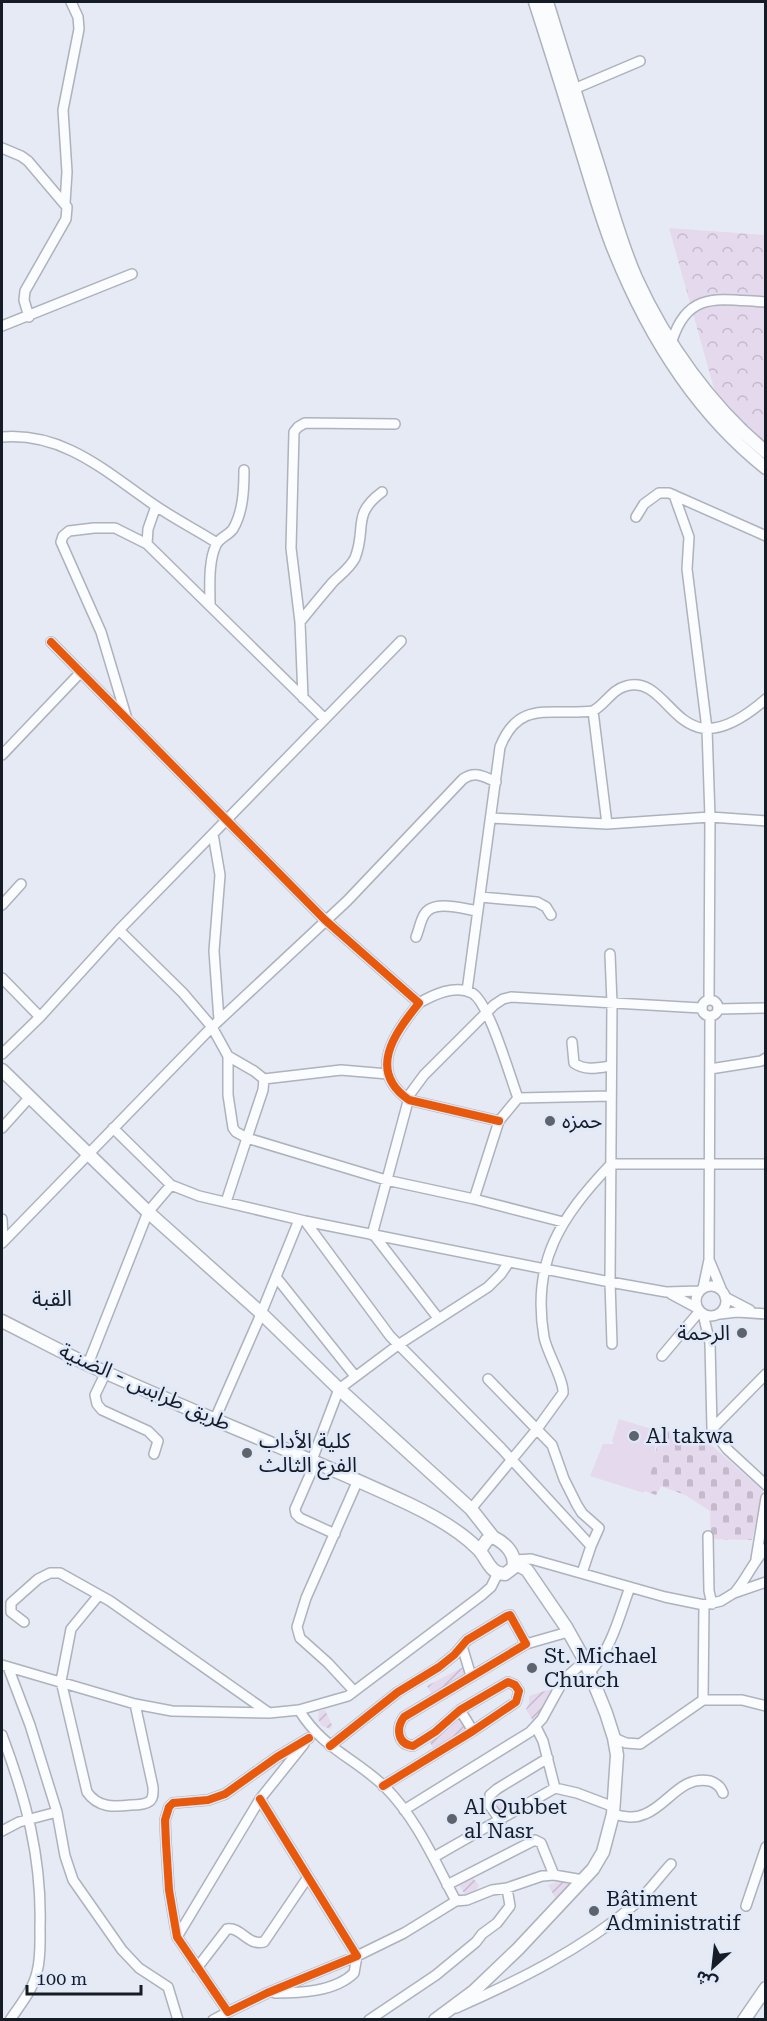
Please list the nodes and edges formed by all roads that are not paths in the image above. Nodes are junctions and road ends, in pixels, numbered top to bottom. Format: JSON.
{"nodes":[{"id":1,"x":71,"y":2,"type":"edge"},
{"id":2,"x":535,"y":2,"type":"edge"},
{"id":3,"x":546,"y":2,"type":"edge"},
{"id":4,"x":640,"y":61,"type":"dead end"},
{"id":5,"x":574,"y":89,"type":"junction"},
{"id":6,"x":2,"y":148,"type":"edge"},
{"id":7,"x":65,"y":203,"type":"junction"},
{"id":8,"x":132,"y":274,"type":"dead end"},
{"id":9,"x":765,"y":302,"type":"edge"},
{"id":10,"x":28,"y":317,"type":"junction"},
{"id":11,"x":2,"y":327,"type":"edge"},
{"id":12,"x":657,"y":329,"type":"junction"},
{"id":13,"x":672,"y":341,"type":"junction"},
{"id":14,"x":395,"y":424,"type":"dead end"},
{"id":15,"x":2,"y":437,"type":"edge"},
{"id":16,"x":765,"y":452,"type":"edge"},
{"id":17,"x":765,"y":468,"type":"edge"},
{"id":18,"x":244,"y":470,"type":"dead end"},
{"id":19,"x":382,"y":492,"type":"dead end"},
{"id":20,"x":674,"y":495,"type":"junction"},
{"id":21,"x":156,"y":506,"type":"junction"},
{"id":22,"x":636,"y":518,"type":"dead end"},
{"id":23,"x":765,"y":536,"type":"edge"},
{"id":24,"x":217,"y":543,"type":"junction"},
{"id":25,"x":147,"y":544,"type":"junction"},
{"id":26,"x":210,"y":605,"type":"junction"},
{"id":27,"x":300,"y":622,"type":"junction"},
{"id":28,"x":401,"y":641,"type":"dead end"},
{"id":29,"x":51,"y":642,"type":"dead end"},
{"id":30,"x":81,"y":672,"type":"junction"},
{"id":31,"x":303,"y":698,"type":"junction"},
{"id":32,"x":765,"y":699,"type":"edge"},
{"id":33,"x":593,"y":711,"type":"junction"},
{"id":34,"x":325,"y":719,"type":"junction"},
{"id":35,"x":129,"y":722,"type":"junction"},
{"id":36,"x":707,"y":729,"type":"junction"},
{"id":37,"x":2,"y":755,"type":"edge"},
{"id":38,"x":496,"y":782,"type":"junction"},
{"id":39,"x":710,"y":817,"type":"junction"},
{"id":40,"x":491,"y":818,"type":"junction"},
{"id":41,"x":226,"y":820,"type":"junction"},
{"id":42,"x":765,"y":821,"type":"edge"},
{"id":43,"x":607,"y":824,"type":"junction"},
{"id":44,"x":213,"y":834,"type":"junction"},
{"id":45,"x":21,"y":884,"type":"dead end"},
{"id":46,"x":480,"y":897,"type":"junction"},
{"id":47,"x":2,"y":905,"type":"edge"},
{"id":48,"x":478,"y":911,"type":"junction"},
{"id":49,"x":551,"y":915,"type":"dead end"},
{"id":50,"x":325,"y":920,"type":"junction"},
{"id":51,"x":119,"y":930,"type":"junction"},
{"id":52,"x":416,"y":938,"type":"dead end"},
{"id":53,"x":610,"y":954,"type":"dead end"},
{"id":54,"x":2,"y":978,"type":"edge"},
{"id":55,"x":467,"y":991,"type":"junction"},
{"id":56,"x":709,"y":999,"type":"junction"},
{"id":57,"x":612,"y":1003,"type":"junction"},
{"id":58,"x":419,"y":1004,"type":"junction"},
{"id":59,"x":701,"y":1008,"type":"junction"},
{"id":60,"x":765,"y":1008,"type":"edge"},
{"id":61,"x":718,"y":1009,"type":"junction"},
{"id":62,"x":488,"y":1013,"type":"junction"},
{"id":63,"x":710,"y":1016,"type":"junction"},
{"id":64,"x":40,"y":1017,"type":"junction"},
{"id":65,"x":216,"y":1023,"type":"junction"},
{"id":66,"x":572,"y":1042,"type":"dead end"},
{"id":67,"x":2,"y":1054,"type":"edge"},
{"id":68,"x":228,"y":1056,"type":"junction"},
{"id":69,"x":765,"y":1058,"type":"edge"},
{"id":70,"x":611,"y":1066,"type":"junction"},
{"id":71,"x":710,"y":1069,"type":"junction"},
{"id":72,"x":2,"y":1070,"type":"edge"},
{"id":73,"x":388,"y":1074,"type":"junction"},
{"id":74,"x":264,"y":1079,"type":"junction"},
{"id":75,"x":610,"y":1096,"type":"junction"},
{"id":76,"x":29,"y":1098,"type":"junction"},
{"id":77,"x":518,"y":1098,"type":"junction"},
{"id":78,"x":409,"y":1100,"type":"junction"},
{"id":79,"x":499,"y":1121,"type":"junction"},
{"id":80,"x":2,"y":1128,"type":"edge"},
{"id":81,"x":113,"y":1128,"type":"junction"},
{"id":82,"x":247,"y":1138,"type":"junction"},
{"id":83,"x":88,"y":1155,"type":"junction"},
{"id":84,"x":610,"y":1164,"type":"junction"},
{"id":85,"x":765,"y":1164,"type":"edge"},
{"id":86,"x":710,"y":1165,"type":"junction"},
{"id":87,"x":386,"y":1180,"type":"junction"},
{"id":88,"x":171,"y":1185,"type":"junction"},
{"id":89,"x":474,"y":1199,"type":"junction"},
{"id":90,"x":226,"y":1202,"type":"junction"},
{"id":91,"x":148,"y":1212,"type":"junction"},
{"id":92,"x":2,"y":1219,"type":"edge"},
{"id":93,"x":302,"y":1220,"type":"junction"},
{"id":94,"x":563,"y":1222,"type":"junction"},
{"id":95,"x":373,"y":1235,"type":"junction"},
{"id":96,"x":2,"y":1242,"type":"edge"},
{"id":97,"x":709,"y":1260,"type":"junction"},
{"id":98,"x":509,"y":1262,"type":"junction"},
{"id":99,"x":544,"y":1269,"type":"junction"},
{"id":100,"x":276,"y":1277,"type":"junction"},
{"id":101,"x":610,"y":1282,"type":"junction"},
{"id":102,"x":701,"y":1290,"type":"junction"},
{"id":103,"x":666,"y":1292,"type":"junction"},
{"id":104,"x":724,"y":1294,"type":"junction"},
{"id":105,"x":700,"y":1311,"type":"junction"},
{"id":106,"x":261,"y":1313,"type":"junction"},
{"id":107,"x":755,"y":1313,"type":"junction"},
{"id":108,"x":719,"y":1314,"type":"junction"},
{"id":109,"x":765,"y":1314,"type":"edge"},
{"id":110,"x":438,"y":1318,"type":"junction"},
{"id":111,"x":2,"y":1321,"type":"edge"},
{"id":112,"x":710,"y":1343,"type":"junction"},
{"id":113,"x":612,"y":1344,"type":"dead end"},
{"id":114,"x":398,"y":1345,"type":"junction"},
{"id":115,"x":662,"y":1356,"type":"dead end"},
{"id":116,"x":88,"y":1364,"type":"junction"},
{"id":117,"x":106,"y":1372,"type":"junction"},
{"id":118,"x":765,"y":1374,"type":"edge"},
{"id":119,"x":355,"y":1376,"type":"junction"},
{"id":120,"x":488,"y":1379,"type":"dead end"},
{"id":121,"x":339,"y":1389,"type":"junction"},
{"id":122,"x":215,"y":1419,"type":"junction"},
{"id":123,"x":537,"y":1429,"type":"junction"},
{"id":124,"x":712,"y":1429,"type":"junction"},
{"id":125,"x":154,"y":1454,"type":"dead end"},
{"id":126,"x":314,"y":1460,"type":"junction"},
{"id":127,"x":511,"y":1460,"type":"junction"},
{"id":128,"x":358,"y":1480,"type":"junction"},
{"id":129,"x":765,"y":1485,"type":"edge"},
{"id":130,"x":765,"y":1498,"type":"edge"},
{"id":131,"x":471,"y":1509,"type":"junction"},
{"id":132,"x":335,"y":1534,"type":"junction"},
{"id":133,"x":708,"y":1536,"type":"dead end"},
{"id":134,"x":493,"y":1537,"type":"junction"},
{"id":135,"x":591,"y":1546,"type":"junction"},
{"id":136,"x":765,"y":1548,"type":"edge"},
{"id":137,"x":480,"y":1550,"type":"junction"},
{"id":138,"x":756,"y":1559,"type":"junction"},
{"id":139,"x":514,"y":1561,"type":"junction"},
{"id":140,"x":582,"y":1572,"type":"junction"},
{"id":141,"x":498,"y":1573,"type":"junction"},
{"id":142,"x":765,"y":1582,"type":"edge"},
{"id":143,"x":630,"y":1587,"type":"junction"},
{"id":144,"x":734,"y":1593,"type":"junction"},
{"id":145,"x":99,"y":1595,"type":"junction"},
{"id":146,"x":708,"y":1604,"type":"junction"},
{"id":147,"x":24,"y":1622,"type":"dead end"},
{"id":148,"x":568,"y":1632,"type":"junction"},
{"id":149,"x":526,"y":1644,"type":"junction"},
{"id":150,"x":462,"y":1647,"type":"junction"},
{"id":151,"x":5,"y":1666,"type":"edge"},
{"id":152,"x":587,"y":1666,"type":"junction"},
{"id":153,"x":471,"y":1676,"type":"junction"},
{"id":154,"x":61,"y":1681,"type":"junction"},
{"id":155,"x":354,"y":1691,"type":"junction"},
{"id":156,"x":703,"y":1700,"type":"junction"},
{"id":157,"x":135,"y":1704,"type":"junction"},
{"id":158,"x":765,"y":1706,"type":"edge"},
{"id":159,"x":300,"y":1710,"type":"junction"},
{"id":160,"x":460,"y":1710,"type":"junction"},
{"id":161,"x":269,"y":1713,"type":"junction"},
{"id":162,"x":536,"y":1726,"type":"junction"},
{"id":163,"x":473,"y":1731,"type":"junction"},
{"id":164,"x":311,"y":1734,"type":"junction"},
{"id":165,"x":2,"y":1735,"type":"edge"},
{"id":166,"x":614,"y":1738,"type":"junction"},
{"id":167,"x":420,"y":1742,"type":"junction"},
{"id":168,"x":330,"y":1746,"type":"junction"},
{"id":169,"x":429,"y":1757,"type":"junction"},
{"id":170,"x":548,"y":1758,"type":"junction"},
{"id":171,"x":383,"y":1786,"type":"junction"},
{"id":172,"x":555,"y":1788,"type":"junction"},
{"id":173,"x":723,"y":1793,"type":"dead end"},
{"id":174,"x":260,"y":1799,"type":"junction"},
{"id":175,"x":404,"y":1810,"type":"junction"},
{"id":176,"x":614,"y":1810,"type":"junction"},
{"id":177,"x":57,"y":1812,"type":"junction"},
{"id":178,"x":30,"y":1818,"type":"junction"},
{"id":179,"x":501,"y":1821,"type":"junction"},
{"id":180,"x":2,"y":1832,"type":"edge"},
{"id":181,"x":765,"y":1847,"type":"edge"},
{"id":182,"x":434,"y":1857,"type":"junction"},
{"id":183,"x":671,"y":1864,"type":"dead end"},
{"id":184,"x":554,"y":1875,"type":"junction"},
{"id":185,"x":308,"y":1877,"type":"junction"},
{"id":186,"x":583,"y":1880,"type":"junction"},
{"id":187,"x":447,"y":1885,"type":"junction"},
{"id":188,"x":507,"y":1888,"type":"junction"},
{"id":189,"x":456,"y":1901,"type":"junction"},
{"id":190,"x":746,"y":1906,"type":"dead end"},
{"id":191,"x":177,"y":1937,"type":"junction"},
{"id":192,"x":357,"y":1956,"type":"junction"},
{"id":193,"x":197,"y":1968,"type":"junction"},
{"id":194,"x":765,"y":1988,"type":"edge"},
{"id":195,"x":267,"y":1993,"type":"junction"},
{"id":196,"x":765,"y":2002,"type":"edge"},
{"id":197,"x":228,"y":2012,"type":"junction"},
{"id":198,"x":439,"y":2017,"type":"edge"},
{"id":199,"x":10,"y":2019,"type":"edge"},
{"id":200,"x":178,"y":2019,"type":"edge"},
{"id":201,"x":213,"y":2019,"type":"edge"},
{"id":202,"x":369,"y":2019,"type":"edge"},
{"id":203,"x":744,"y":2019,"type":"edge"},
{"id":204,"x":754,"y":2019,"type":"edge"}],
"edges":[{"from":1,"to":7,"type":"street"},
{"from":2,"to":12,"type":"main road"},
{"from":3,"to":5,"type":"main road"},
{"from":4,"to":5,"type":"street"},
{"from":5,"to":12,"type":"main road"},
{"from":6,"to":7,"type":"street"},
{"from":7,"to":10,"type":"street"},
{"from":8,"to":10,"type":"street"},
{"from":9,"to":13,"type":"street"},
{"from":10,"to":11,"type":"street"},
{"from":12,"to":13,"type":"main road"},
{"from":12,"to":17,"type":"main road"},
{"from":13,"to":16,"type":"main road"},
{"from":14,"to":27,"type":"street"},
{"from":15,"to":21,"type":"street"},
{"from":18,"to":24,"type":"street"},
{"from":19,"to":27,"type":"street"},
{"from":20,"to":22,"type":"street"},
{"from":20,"to":23,"type":"street"},
{"from":20,"to":36,"type":"street"},
{"from":21,"to":24,"type":"street"},
{"from":21,"to":25,"type":"street"},
{"from":24,"to":26,"type":"street"},
{"from":25,"to":26,"type":"street"},
{"from":25,"to":35,"type":"street"},
{"from":26,"to":31,"type":"street"},
{"from":27,"to":31,"type":"street"},
{"from":28,"to":34,"type":"street"},
{"from":29,"to":30,"type":"street"},
{"from":30,"to":35,"type":"street"},
{"from":30,"to":37,"type":"street"},
{"from":31,"to":34,"type":"street"},
{"from":32,"to":36,"type":"street"},
{"from":33,"to":36,"type":"street"},
{"from":33,"to":38,"type":"street"},
{"from":33,"to":43,"type":"street"},
{"from":34,"to":41,"type":"street"},
{"from":35,"to":41,"type":"street"},
{"from":36,"to":39,"type":"street"},
{"from":38,"to":40,"type":"street"},
{"from":38,"to":50,"type":"street"},
{"from":39,"to":42,"type":"street"},
{"from":39,"to":43,"type":"street"},
{"from":39,"to":56,"type":"street"},
{"from":40,"to":43,"type":"street"},
{"from":40,"to":46,"type":"street"},
{"from":41,"to":44,"type":"street"},
{"from":41,"to":50,"type":"street"},
{"from":44,"to":51,"type":"street"},
{"from":44,"to":65,"type":"street"},
{"from":45,"to":47,"type":"street"},
{"from":46,"to":48,"type":"street"},
{"from":46,"to":49,"type":"street"},
{"from":48,"to":52,"type":"street"},
{"from":48,"to":55,"type":"street"},
{"from":50,"to":58,"type":"street"},
{"from":50,"to":65,"type":"street"},
{"from":51,"to":64,"type":"street"},
{"from":51,"to":65,"type":"street"},
{"from":53,"to":57,"type":"street"},
{"from":54,"to":64,"type":"street"},
{"from":55,"to":58,"type":"street"},
{"from":55,"to":62,"type":"street"},
{"from":56,"to":59,"type":"street"},
{"from":56,"to":61,"type":"street"},
{"from":57,"to":59,"type":"street"},
{"from":57,"to":62,"type":"street"},
{"from":57,"to":70,"type":"street"},
{"from":58,"to":73,"type":"street"},
{"from":59,"to":63,"type":"street"},
{"from":60,"to":61,"type":"street"},
{"from":61,"to":63,"type":"street"},
{"from":62,"to":77,"type":"street"},
{"from":62,"to":78,"type":"street"},
{"from":63,"to":71,"type":"street"},
{"from":64,"to":67,"type":"street"},
{"from":65,"to":68,"type":"street"},
{"from":65,"to":81,"type":"street"},
{"from":66,"to":70,"type":"street"},
{"from":68,"to":74,"type":"street"},
{"from":68,"to":82,"type":"street"},
{"from":69,"to":71,"type":"street"},
{"from":70,"to":75,"type":"street"},
{"from":71,"to":86,"type":"street"},
{"from":72,"to":76,"type":"main road"},
{"from":73,"to":74,"type":"street"},
{"from":73,"to":78,"type":"street"},
{"from":74,"to":82,"type":"street"},
{"from":75,"to":77,"type":"street"},
{"from":75,"to":84,"type":"street"},
{"from":76,"to":80,"type":"street"},
{"from":76,"to":83,"type":"main road"},
{"from":77,"to":79,"type":"street"},
{"from":78,"to":79,"type":"street"},
{"from":78,"to":87,"type":"street"},
{"from":79,"to":89,"type":"street"},
{"from":81,"to":83,"type":"street"},
{"from":81,"to":88,"type":"street"},
{"from":82,"to":87,"type":"street"},
{"from":82,"to":90,"type":"street"},
{"from":83,"to":91,"type":"main road"},
{"from":83,"to":96,"type":"street"},
{"from":84,"to":86,"type":"street"},
{"from":84,"to":94,"type":"street"},
{"from":84,"to":101,"type":"street"},
{"from":85,"to":86,"type":"street"},
{"from":86,"to":97,"type":"street"},
{"from":87,"to":89,"type":"street"},
{"from":87,"to":95,"type":"street"},
{"from":88,"to":90,"type":"street"},
{"from":88,"to":91,"type":"street"},
{"from":89,"to":94,"type":"street"},
{"from":90,"to":93,"type":"street"},
{"from":91,"to":106,"type":"main road"},
{"from":91,"to":116,"type":"street"},
{"from":92,"to":96,"type":"street"},
{"from":93,"to":95,"type":"street"},
{"from":93,"to":100,"type":"street"},
{"from":93,"to":114,"type":"street"},
{"from":94,"to":99,"type":"street"},
{"from":95,"to":98,"type":"street"},
{"from":95,"to":110,"type":"street"},
{"from":97,"to":102,"type":"street"},
{"from":97,"to":104,"type":"street"},
{"from":98,"to":99,"type":"street"},
{"from":98,"to":110,"type":"street"},
{"from":99,"to":101,"type":"street"},
{"from":99,"to":123,"type":"street"},
{"from":100,"to":106,"type":"street"},
{"from":100,"to":119,"type":"street"},
{"from":101,"to":103,"type":"street"},
{"from":101,"to":113,"type":"street"},
{"from":102,"to":103,"type":"street"},
{"from":102,"to":104,"type":"street"},
{"from":102,"to":105,"type":"street"},
{"from":103,"to":105,"type":"street"},
{"from":104,"to":107,"type":"street"},
{"from":104,"to":108,"type":"street"},
{"from":105,"to":108,"type":"street"},
{"from":105,"to":112,"type":"street"},
{"from":105,"to":115,"type":"street"},
{"from":106,"to":121,"type":"main road"},
{"from":106,"to":122,"type":"street"},
{"from":107,"to":108,"type":"street"},
{"from":107,"to":109,"type":"street"},
{"from":108,"to":112,"type":"street"},
{"from":110,"to":114,"type":"street"},
{"from":111,"to":116,"type":"main road","name":"طريق طرابس - الضنية"},
{"from":112,"to":124,"type":"street"},
{"from":114,"to":119,"type":"street"},
{"from":114,"to":127,"type":"street"},
{"from":116,"to":117,"type":"main road","name":"طريق طرابس - الضنية"},
{"from":117,"to":122,"type":"main road","name":"طريق طرابس - الضنية"},
{"from":117,"to":125,"type":"street"},
{"from":118,"to":124,"type":"street"},
{"from":119,"to":121,"type":"street"},
{"from":120,"to":123,"type":"street"},
{"from":121,"to":126,"type":"street"},
{"from":121,"to":131,"type":"main road"},
{"from":122,"to":126,"type":"main road","name":"طريق طرابس - الضنية"},
{"from":123,"to":127,"type":"street"},
{"from":123,"to":135,"type":"street"},
{"from":124,"to":129,"type":"street"},
{"from":126,"to":128,"type":"main road","name":"طريق طرابس - الضنية"},
{"from":126,"to":132,"type":"street"},
{"from":127,"to":131,"type":"street"},
{"from":127,"to":135,"type":"street"},
{"from":128,"to":132,"type":"street"},
{"from":128,"to":137,"type":"main road","name":"طريق طرابس - الضنية"},
{"from":130,"to":138,"type":"street"},
{"from":131,"to":134,"type":"main road"},
{"from":132,"to":155,"type":"street"},
{"from":133,"to":146,"type":"street"},
{"from":134,"to":137,"type":"main road"},
{"from":134,"to":139,"type":"main road"},
{"from":135,"to":140,"type":"street"},
{"from":136,"to":138,"type":"street"},
{"from":137,"to":141,"type":"main road"},
{"from":138,"to":144,"type":"street"},
{"from":139,"to":140,"type":"street"},
{"from":139,"to":141,"type":"main road"},
{"from":139,"to":148,"type":"main road"},
{"from":140,"to":143,"type":"street"},
{"from":141,"to":155,"type":"street"},
{"from":142,"to":144,"type":"street"},
{"from":143,"to":146,"type":"street"},
{"from":143,"to":152,"type":"street"},
{"from":144,"to":146,"type":"street"},
{"from":145,"to":147,"type":"street"},
{"from":145,"to":154,"type":"street"},
{"from":145,"to":161,"type":"street"},
{"from":146,"to":156,"type":"street"},
{"from":148,"to":149,"type":"street"},
{"from":148,"to":152,"type":"main road"},
{"from":149,"to":150,"type":"street"},
{"from":149,"to":153,"type":"street"},
{"from":150,"to":153,"type":"street"},
{"from":150,"to":168,"type":"street"},
{"from":151,"to":154,"type":"street"},
{"from":151,"to":177,"type":"street"},
{"from":152,"to":162,"type":"street"},
{"from":152,"to":166,"type":"main road"},
{"from":153,"to":167,"type":"street"},
{"from":154,"to":157,"type":"street"},
{"from":154,"to":157,"type":"street"},
{"from":155,"to":159,"type":"street"},
{"from":156,"to":158,"type":"street"},
{"from":156,"to":166,"type":"street"},
{"from":157,"to":161,"type":"street"},
{"from":159,"to":161,"type":"street"},
{"from":159,"to":164,"type":"street"},
{"from":160,"to":163,"type":"street"},
{"from":160,"to":163,"type":"street"},
{"from":160,"to":167,"type":"street"},
{"from":162,"to":170,"type":"street"},
{"from":162,"to":175,"type":"street"},
{"from":163,"to":169,"type":"street"},
{"from":164,"to":168,"type":"street"},
{"from":164,"to":174,"type":"street"},
{"from":164,"to":191,"type":"street"},
{"from":165,"to":178,"type":"street"},
{"from":166,"to":176,"type":"main road"},
{"from":167,"to":169,"type":"street"},
{"from":168,"to":171,"type":"street"},
{"from":169,"to":171,"type":"street"},
{"from":170,"to":172,"type":"street"},
{"from":170,"to":179,"type":"street"},
{"from":171,"to":175,"type":"street"},
{"from":172,"to":176,"type":"street"},
{"from":172,"to":179,"type":"street"},
{"from":173,"to":176,"type":"street"},
{"from":174,"to":185,"type":"street"},
{"from":174,"to":191,"type":"street"},
{"from":175,"to":182,"type":"street"},
{"from":176,"to":186,"type":"main road"},
{"from":177,"to":178,"type":"street"},
{"from":177,"to":200,"type":"street"},
{"from":178,"to":180,"type":"street"},
{"from":178,"to":199,"type":"street"},
{"from":179,"to":182,"type":"street"},
{"from":181,"to":190,"type":"street"},
{"from":182,"to":187,"type":"street"},
{"from":183,"to":198,"type":"street"},
{"from":184,"to":186,"type":"street"},
{"from":184,"to":187,"type":"street"},
{"from":184,"to":188,"type":"street"},
{"from":185,"to":192,"type":"street"},
{"from":185,"to":193,"type":"street"},
{"from":186,"to":198,"type":"main road"},
{"from":187,"to":189,"type":"street"},
{"from":188,"to":189,"type":"street"},
{"from":188,"to":202,"type":"street"},
{"from":189,"to":192,"type":"street"},
{"from":191,"to":193,"type":"street"},
{"from":192,"to":195,"type":"street"},
{"from":192,"to":195,"type":"street"},
{"from":193,"to":197,"type":"street"},
{"from":194,"to":203,"type":"main road"},
{"from":195,"to":197,"type":"street"},
{"from":196,"to":204,"type":"main road"},
{"from":197,"to":201,"type":"street"}]}
